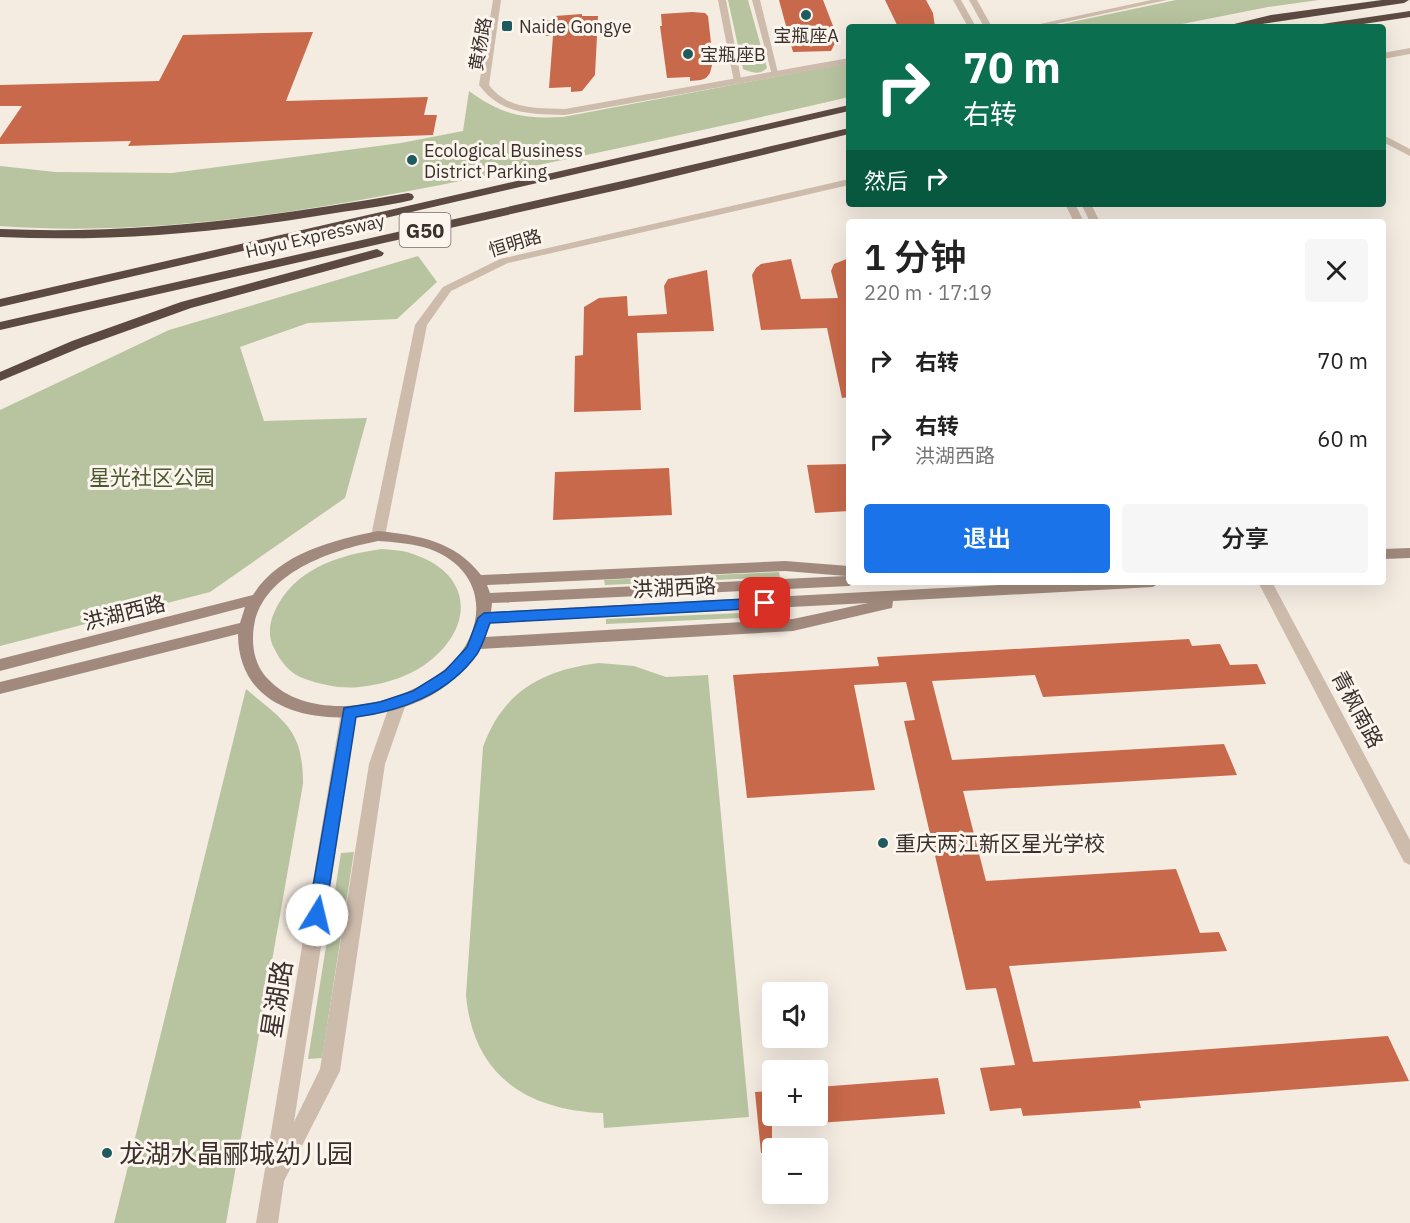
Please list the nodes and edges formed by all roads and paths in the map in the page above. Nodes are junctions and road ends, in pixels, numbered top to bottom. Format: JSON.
{"nodes":[{"id":1,"x":497,"y":0,"type":"edge"},
{"id":2,"x":505,"y":0,"type":"edge"},
{"id":3,"x":722,"y":0,"type":"edge"},
{"id":4,"x":756,"y":0,"type":"edge"},
{"id":5,"x":957,"y":0,"type":"edge"},
{"id":6,"x":973,"y":0,"type":"edge"},
{"id":7,"x":1163,"y":0,"type":"edge"},
{"id":8,"x":1404,"y":0,"type":"edge"},
{"id":9,"x":1410,"y":14,"type":"edge"},
{"id":10,"x":970,"y":24,"type":"edge"},
{"id":11,"x":986,"y":24,"type":"edge"},
{"id":12,"x":1045,"y":24,"type":"edge"},
{"id":13,"x":1242,"y":24,"type":"edge"},
{"id":14,"x":1342,"y":24,"type":"edge"},
{"id":15,"x":1410,"y":51,"type":"edge"},
{"id":16,"x":1386,"y":55,"type":"edge"},
{"id":17,"x":846,"y":61,"type":"edge"},
{"id":18,"x":776,"y":75,"type":"junction"},
{"id":19,"x":739,"y":82,"type":"junction"},
{"id":20,"x":490,"y":93,"type":"junction"},
{"id":21,"x":846,"y":109,"type":"edge"},
{"id":22,"x":1386,"y":131,"type":"edge"},
{"id":23,"x":846,"y":133,"type":"edge"},
{"id":24,"x":1386,"y":140,"type":"edge"},
{"id":25,"x":1410,"y":144,"type":"edge"},
{"id":26,"x":1410,"y":153,"type":"edge"},
{"id":27,"x":617,"y":160,"type":"junction"},
{"id":28,"x":631,"y":183,"type":"junction"},
{"id":29,"x":846,"y":183,"type":"edge"},
{"id":30,"x":0,"y":233,"type":"edge"},
{"id":31,"x":0,"y":303,"type":"edge"},
{"id":32,"x":0,"y":326,"type":"edge"},
{"id":33,"x":0,"y":376,"type":"edge"},
{"id":34,"x":378,"y":536,"type":"junction"},
{"id":35,"x":1410,"y":553,"type":"edge"},
{"id":36,"x":1386,"y":554,"type":"edge"},
{"id":37,"x":846,"y":571,"type":"edge"},
{"id":38,"x":478,"y":580,"type":"junction"},
{"id":39,"x":846,"y":581,"type":"edge"},
{"id":40,"x":1097,"y":585,"type":"edge"},
{"id":41,"x":1268,"y":585,"type":"edge"},
{"id":42,"x":928,"y":594,"type":"junction"},
{"id":43,"x":487,"y":598,"type":"junction"},
{"id":44,"x":257,"y":599,"type":"junction"},
{"id":45,"x":484,"y":618,"type":"junction"},
{"id":46,"x":245,"y":627,"type":"junction"},
{"id":47,"x":476,"y":643,"type":"junction"},
{"id":48,"x":0,"y":665,"type":"edge"},
{"id":49,"x":0,"y":688,"type":"edge"},
{"id":50,"x":399,"y":702,"type":"junction"},
{"id":51,"x":350,"y":712,"type":"junction"},
{"id":52,"x":1410,"y":857,"type":"edge"},
{"id":53,"x":273,"y":1187,"type":"junction"},
{"id":54,"x":267,"y":1223,"type":"edge"}],
"edges":[{"from":1,"to":20,"type":"street"},
{"from":2,"to":20,"type":"street","name":"黄杨路"},
{"from":3,"to":19,"type":"street"},
{"from":4,"to":18,"type":"street"},
{"from":5,"to":10,"type":"street"},
{"from":6,"to":11,"type":"street"},
{"from":7,"to":12,"type":"street"},
{"from":8,"to":13,"type":"highway"},
{"from":9,"to":14,"type":"highway"},
{"from":15,"to":16,"type":"street"},
{"from":17,"to":18,"type":"street"},
{"from":18,"to":19,"type":"street"},
{"from":19,"to":20,"type":"street"},
{"from":21,"to":27,"type":"highway","name":"Huyu Expressway","number":"G50"},
{"from":22,"to":25,"type":"street"},
{"from":23,"to":28,"type":"highway","name":"Huyu Expressway","number":"G50"},
{"from":24,"to":26,"type":"street"},
{"from":27,"to":30,"type":"highway"},
{"from":27,"to":31,"type":"highway","name":"Huyu Expressway","number":"G50"},
{"from":28,"to":32,"type":"highway","name":"Huyu Expressway","number":"G50"},
{"from":28,"to":33,"type":"highway"},
{"from":29,"to":34,"type":"street","name":"恒明路"},
{"from":34,"to":38,"type":"main road"},
{"from":34,"to":44,"type":"main road"},
{"from":35,"to":36,"type":"main road"},
{"from":37,"to":38,"type":"main road"},
{"from":38,"to":43,"type":"main road"},
{"from":39,"to":43,"type":"main road","name":"洪湖西路"},
{"from":40,"to":42,"type":"main road","name":"洪湖西路"},
{"from":41,"to":52,"type":"street","name":"青枫南路"},
{"from":42,"to":45,"type":"main road","name":"洪湖西路"},
{"from":42,"to":47,"type":"main road"},
{"from":43,"to":45,"type":"main road"},
{"from":44,"to":46,"type":"main road"},
{"from":44,"to":48,"type":"main road","name":"洪湖西路"},
{"from":45,"to":47,"type":"main road"},
{"from":46,"to":49,"type":"main road","name":"洪湖西路"},
{"from":46,"to":51,"type":"main road"},
{"from":47,"to":50,"type":"main road"},
{"from":50,"to":51,"type":"main road"},
{"from":50,"to":53,"type":"street"},
{"from":51,"to":53,"type":"street","name":"星湖路"},
{"from":53,"to":54,"type":"street","name":"星湖路"}]}
